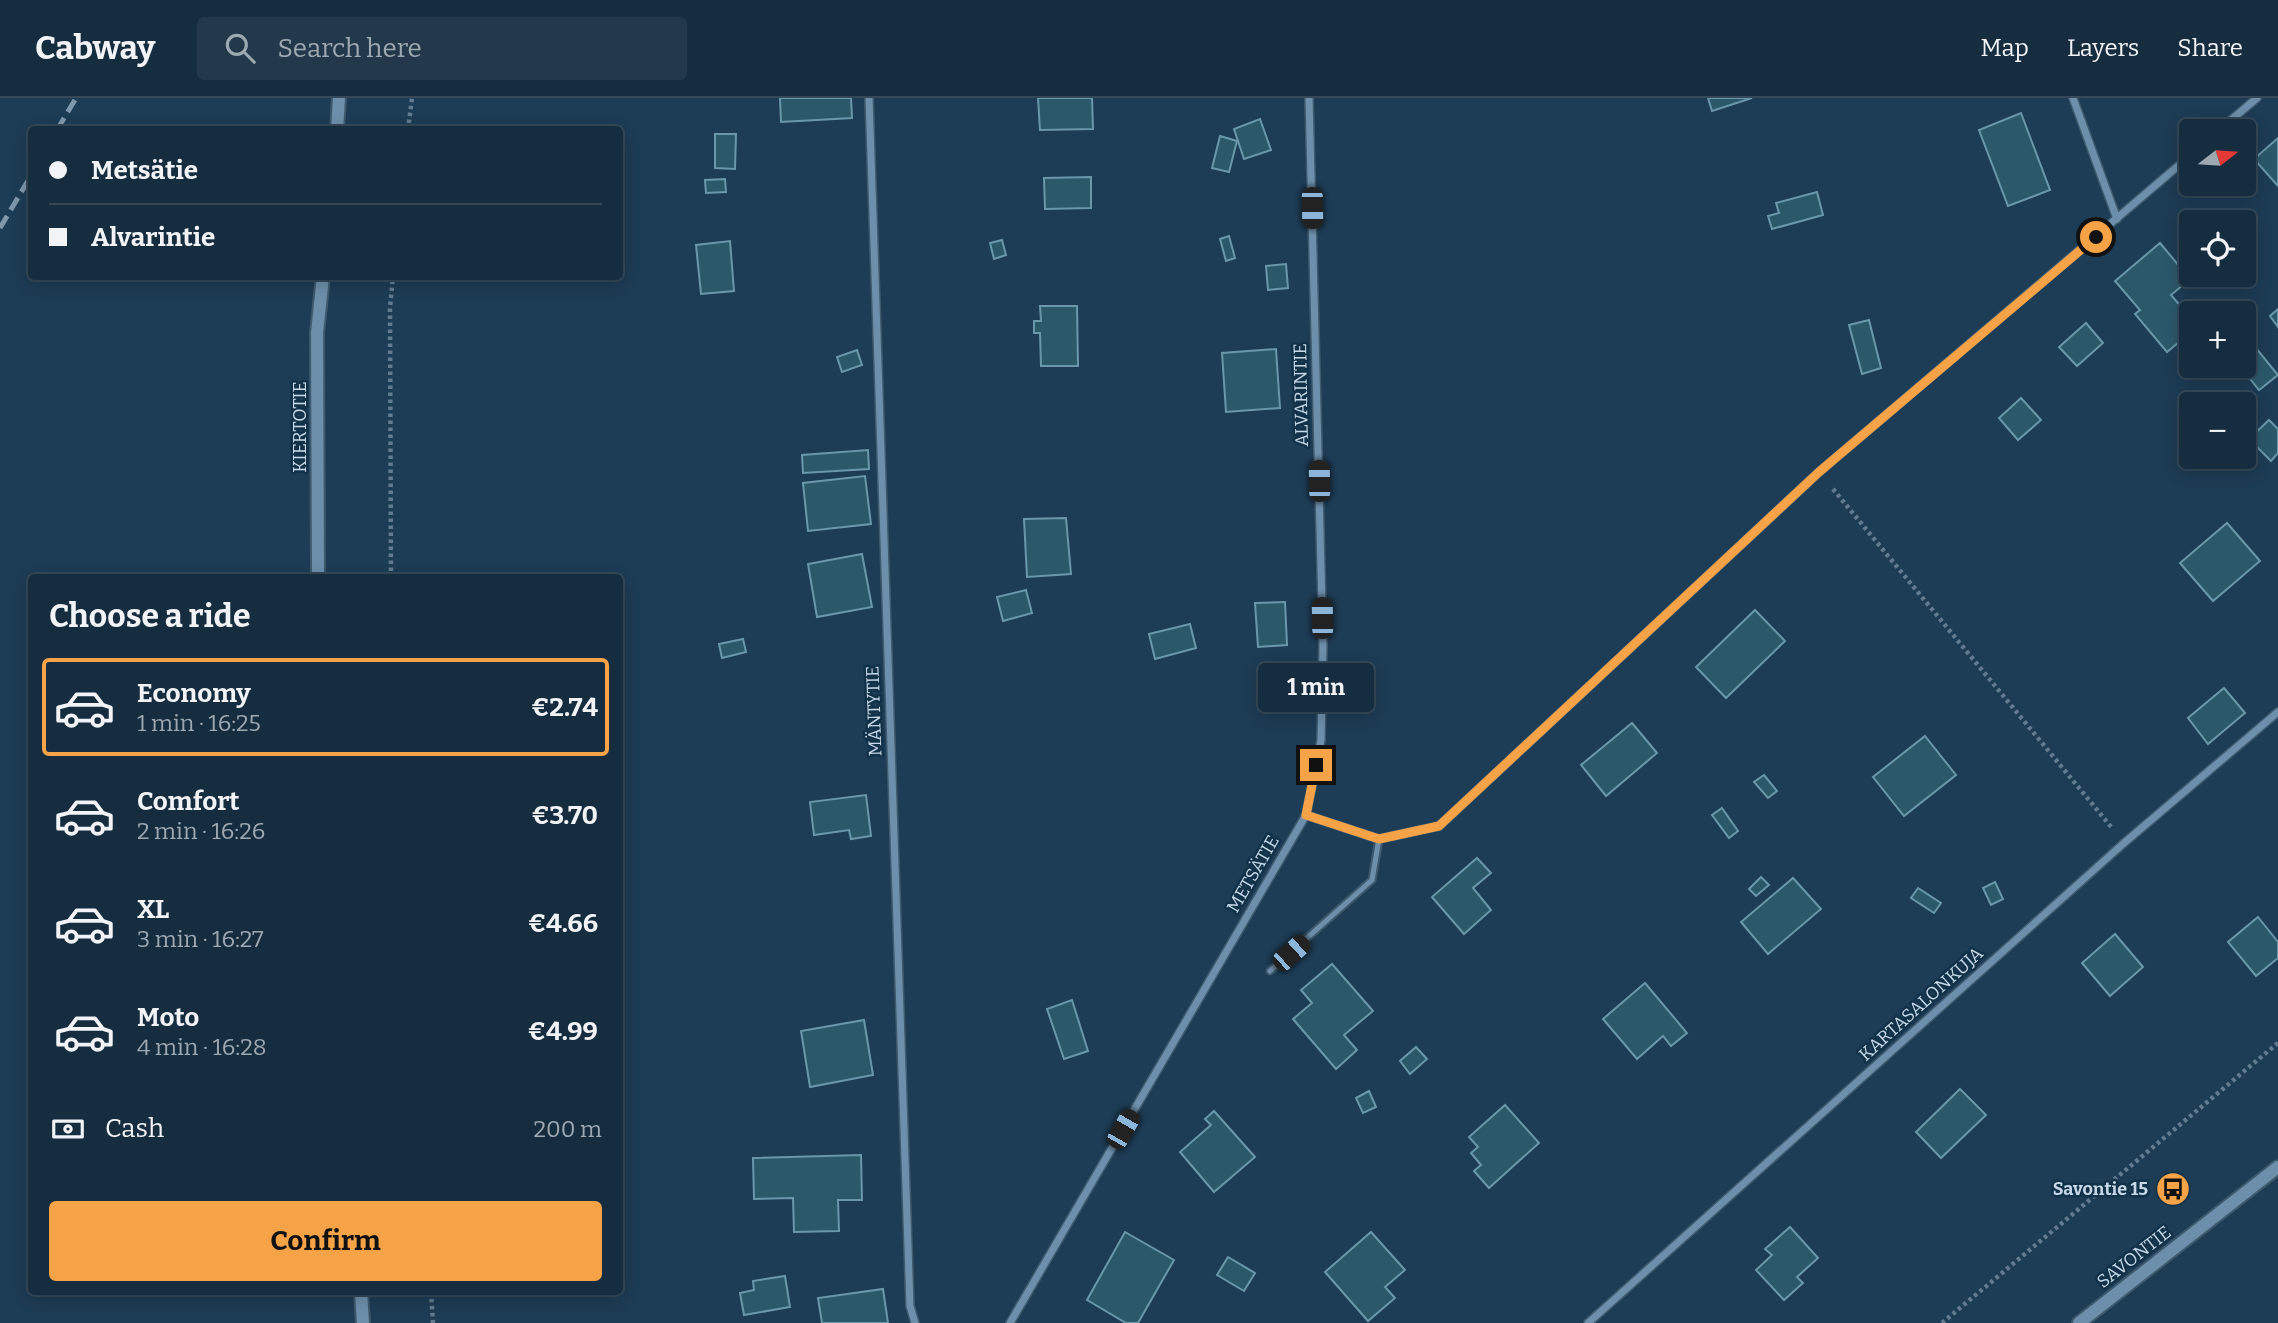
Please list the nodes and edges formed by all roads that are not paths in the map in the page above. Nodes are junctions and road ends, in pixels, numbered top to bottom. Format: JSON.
{"nodes":[{"id":1,"x":340,"y":98,"type":"edge"},
{"id":2,"x":869,"y":98,"type":"edge"},
{"id":3,"x":1309,"y":98,"type":"edge"},
{"id":4,"x":2073,"y":98,"type":"edge"},
{"id":5,"x":2257,"y":98,"type":"edge"},
{"id":6,"x":2232,"y":119,"type":"edge"},
{"id":7,"x":337,"y":126,"type":"edge"},
{"id":8,"x":2179,"y":165,"type":"edge"},
{"id":9,"x":2117,"y":219,"type":"junction"},
{"id":10,"x":323,"y":280,"type":"edge"},
{"id":11,"x":318,"y":574,"type":"edge"},
{"id":12,"x":2278,"y":712,"type":"edge"},
{"id":13,"x":1306,"y":815,"type":"junction"},
{"id":14,"x":1379,"y":839,"type":"junction"},
{"id":15,"x":1270,"y":971,"type":"dead end"},
{"id":16,"x":2278,"y":1167,"type":"edge"},
{"id":17,"x":361,"y":1295,"type":"edge"},
{"id":18,"x":363,"y":1323,"type":"edge"},
{"id":19,"x":915,"y":1323,"type":"edge"},
{"id":20,"x":1010,"y":1323,"type":"edge"},
{"id":21,"x":1588,"y":1323,"type":"edge"},
{"id":22,"x":2079,"y":1323,"type":"edge"}],
"edges":[{"from":1,"to":7,"type":"street"},
{"from":2,"to":19,"type":"street","name":"MÄNTYTIE"},
{"from":3,"to":13,"type":"street","name":"ALVARINTIE"},
{"from":4,"to":9,"type":"street"},
{"from":5,"to":6,"type":"street"},
{"from":8,"to":9,"type":"street"},
{"from":9,"to":14,"type":"street"},
{"from":10,"to":11,"type":"street","name":"KIERTOTIE"},
{"from":12,"to":21,"type":"street","name":"KARTASALONKUJA"},
{"from":13,"to":14,"type":"street"},
{"from":13,"to":20,"type":"street","name":"METSÄTIE"},
{"from":14,"to":15,"type":"lane"},
{"from":16,"to":22,"type":"street","name":"SAVONTIE"},
{"from":17,"to":18,"type":"street"}]}
